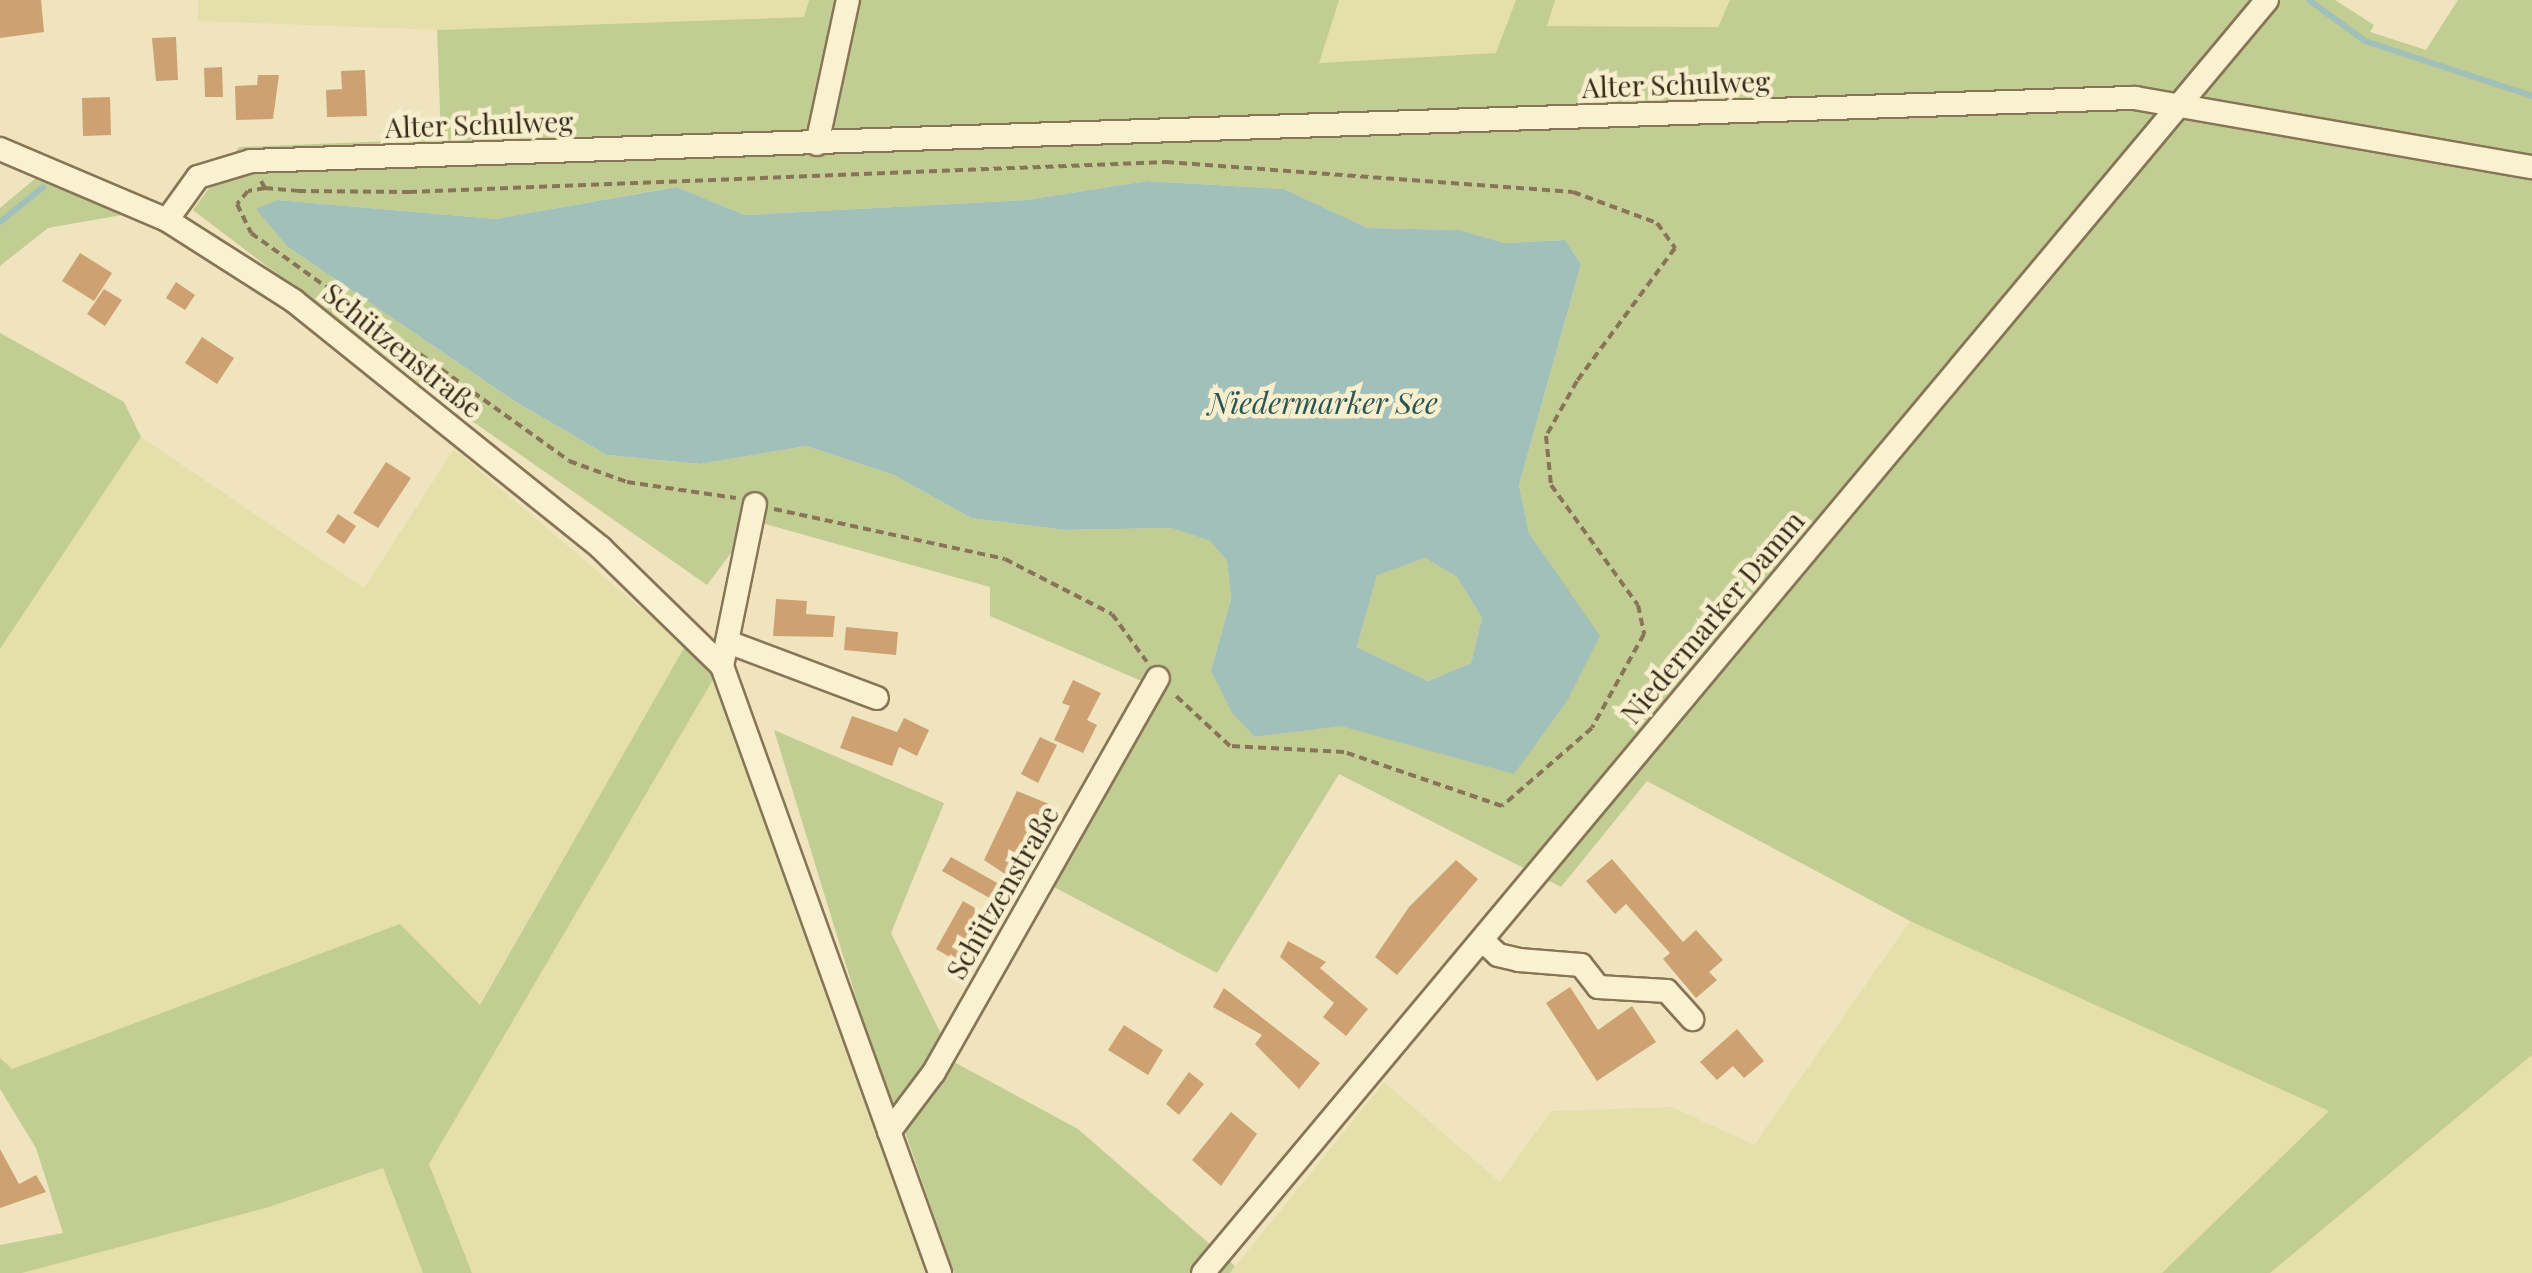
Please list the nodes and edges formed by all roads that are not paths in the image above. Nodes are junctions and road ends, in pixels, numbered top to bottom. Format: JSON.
{"nodes":[{"id":1,"x":848,"y":0,"type":"edge"},
{"id":2,"x":2267,"y":0,"type":"edge"},
{"id":3,"x":2180,"y":103,"type":"junction"},
{"id":4,"x":817,"y":144,"type":"junction"},
{"id":5,"x":0,"y":150,"type":"edge"},
{"id":6,"x":2532,"y":166,"type":"edge"},
{"id":7,"x":167,"y":220,"type":"junction"},
{"id":8,"x":755,"y":504,"type":"road end"},
{"id":9,"x":728,"y":642,"type":"junction"},
{"id":10,"x":722,"y":666,"type":"junction"},
{"id":11,"x":1158,"y":678,"type":"road end"},
{"id":12,"x":877,"y":698,"type":"dead end"},
{"id":13,"x":1482,"y":940,"type":"junction"},
{"id":14,"x":1692,"y":1020,"type":"dead end"},
{"id":15,"x":889,"y":1132,"type":"junction"},
{"id":16,"x":940,"y":1273,"type":"edge"},
{"id":17,"x":1204,"y":1273,"type":"edge"}],
"edges":[{"from":1,"to":4,"type":"street"},
{"from":2,"to":3,"type":"street","name":"Niedermarker Damm"},
{"from":3,"to":4,"type":"street","name":"Alter Schulweg"},
{"from":3,"to":6,"type":"street","name":"Alter Schulweg"},
{"from":3,"to":13,"type":"street","name":"Niedermarker Damm"},
{"from":4,"to":7,"type":"street","name":"Alter Schulweg"},
{"from":5,"to":7,"type":"street","name":"Schützenstraße"},
{"from":7,"to":10,"type":"street","name":"Schützenstraße"},
{"from":8,"to":9,"type":"street"},
{"from":9,"to":10,"type":"street"},
{"from":9,"to":12,"type":"street"},
{"from":10,"to":15,"type":"street","name":"Schützenstraße"},
{"from":11,"to":15,"type":"street","name":"Schützenstraße"},
{"from":13,"to":14,"type":"street"},
{"from":13,"to":17,"type":"street","name":"Niedermarker Damm"},
{"from":15,"to":16,"type":"street","name":"Schützenstraße"}]}
